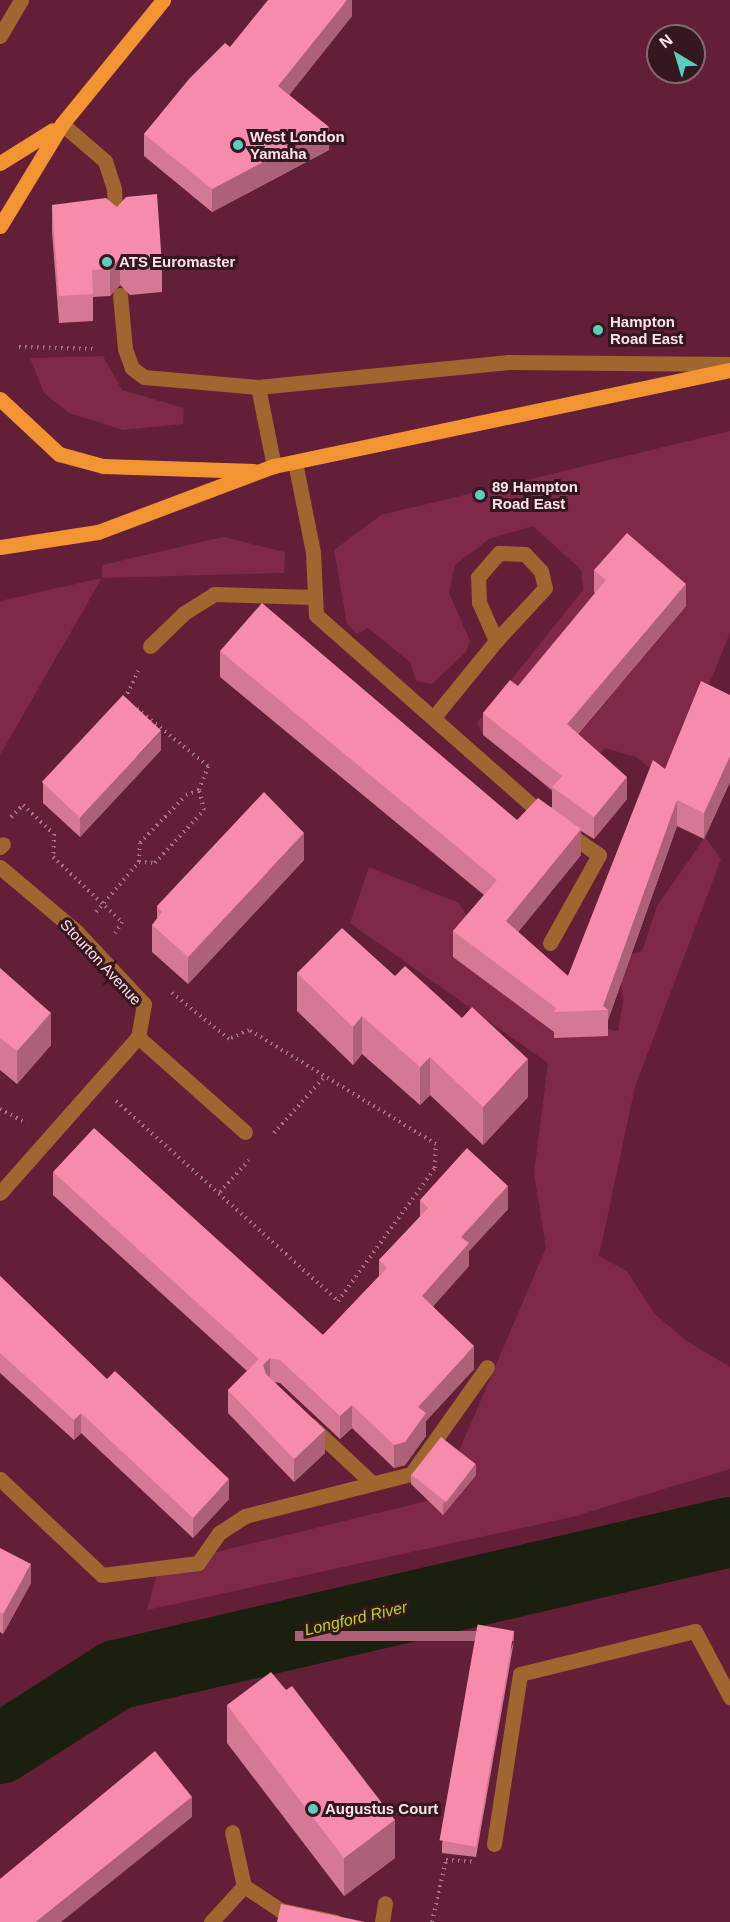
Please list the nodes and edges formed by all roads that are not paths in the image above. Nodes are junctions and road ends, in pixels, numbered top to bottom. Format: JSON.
{"nodes":[{"id":1,"x":21,"y":0,"type":"edge"},
{"id":2,"x":163,"y":0,"type":"edge"},
{"id":3,"x":0,"y":36,"type":"edge"},
{"id":4,"x":62,"y":124,"type":"junction"},
{"id":5,"x":0,"y":164,"type":"edge"},
{"id":6,"x":116,"y":224,"type":"edge"},
{"id":7,"x":0,"y":226,"type":"edge"},
{"id":8,"x":120,"y":295,"type":"dead end"},
{"id":9,"x":730,"y":364,"type":"edge"},
{"id":10,"x":730,"y":370,"type":"edge"},
{"id":11,"x":258,"y":387,"type":"junction"},
{"id":12,"x":0,"y":399,"type":"edge"},
{"id":13,"x":295,"y":462,"type":"junction"},
{"id":14,"x":274,"y":466,"type":"junction"},
{"id":15,"x":257,"y":471,"type":"junction"},
{"id":16,"x":0,"y":548,"type":"edge"},
{"id":17,"x":315,"y":597,"type":"junction"},
{"id":18,"x":496,"y":641,"type":"junction"},
{"id":19,"x":150,"y":646,"type":"road end"},
{"id":20,"x":434,"y":717,"type":"junction"},
{"id":21,"x":4,"y":871,"type":"edge"},
{"id":22,"x":550,"y":943,"type":"dead end"},
{"id":23,"x":138,"y":1037,"type":"junction"},
{"id":24,"x":245,"y":1132,"type":"dead end"},
{"id":25,"x":0,"y":1192,"type":"edge"},
{"id":26,"x":487,"y":1367,"type":"dead end"},
{"id":27,"x":298,"y":1414,"type":"edge"},
{"id":28,"x":0,"y":1479,"type":"edge"},
{"id":29,"x":372,"y":1483,"type":"junction"},
{"id":30,"x":728,"y":1690,"type":"edge"},
{"id":31,"x":232,"y":1832,"type":"dead end"},
{"id":32,"x":494,"y":1844,"type":"road end"},
{"id":33,"x":244,"y":1886,"type":"junction"},
{"id":34,"x":385,"y":1903,"type":"dead end"},
{"id":35,"x":212,"y":1922,"type":"edge"},
{"id":36,"x":336,"y":1922,"type":"edge"},
{"id":37,"x":382,"y":1922,"type":"edge"}],
"edges":[{"from":1,"to":3,"type":"street"},
{"from":2,"to":4,"type":"main road"},
{"from":4,"to":5,"type":"main road"},
{"from":4,"to":6,"type":"street"},
{"from":4,"to":7,"type":"main road"},
{"from":8,"to":11,"type":"street"},
{"from":9,"to":11,"type":"street"},
{"from":10,"to":13,"type":"main road"},
{"from":11,"to":14,"type":"street"},
{"from":12,"to":15,"type":"main road"},
{"from":13,"to":14,"type":"main road"},
{"from":13,"to":17,"type":"street"},
{"from":14,"to":15,"type":"main road"},
{"from":15,"to":16,"type":"main road"},
{"from":17,"to":19,"type":"street"},
{"from":17,"to":20,"type":"street"},
{"from":18,"to":18,"type":"street"},
{"from":18,"to":20,"type":"street"},
{"from":20,"to":22,"type":"street"},
{"from":21,"to":23,"type":"street","name":"Stourton Avenue"},
{"from":23,"to":24,"type":"street"},
{"from":23,"to":25,"type":"street"},
{"from":26,"to":29,"type":"street"},
{"from":27,"to":29,"type":"street"},
{"from":28,"to":29,"type":"street"},
{"from":30,"to":32,"type":"street"},
{"from":31,"to":33,"type":"street"},
{"from":33,"to":35,"type":"street"},
{"from":33,"to":36,"type":"street"},
{"from":34,"to":37,"type":"street"}]}
